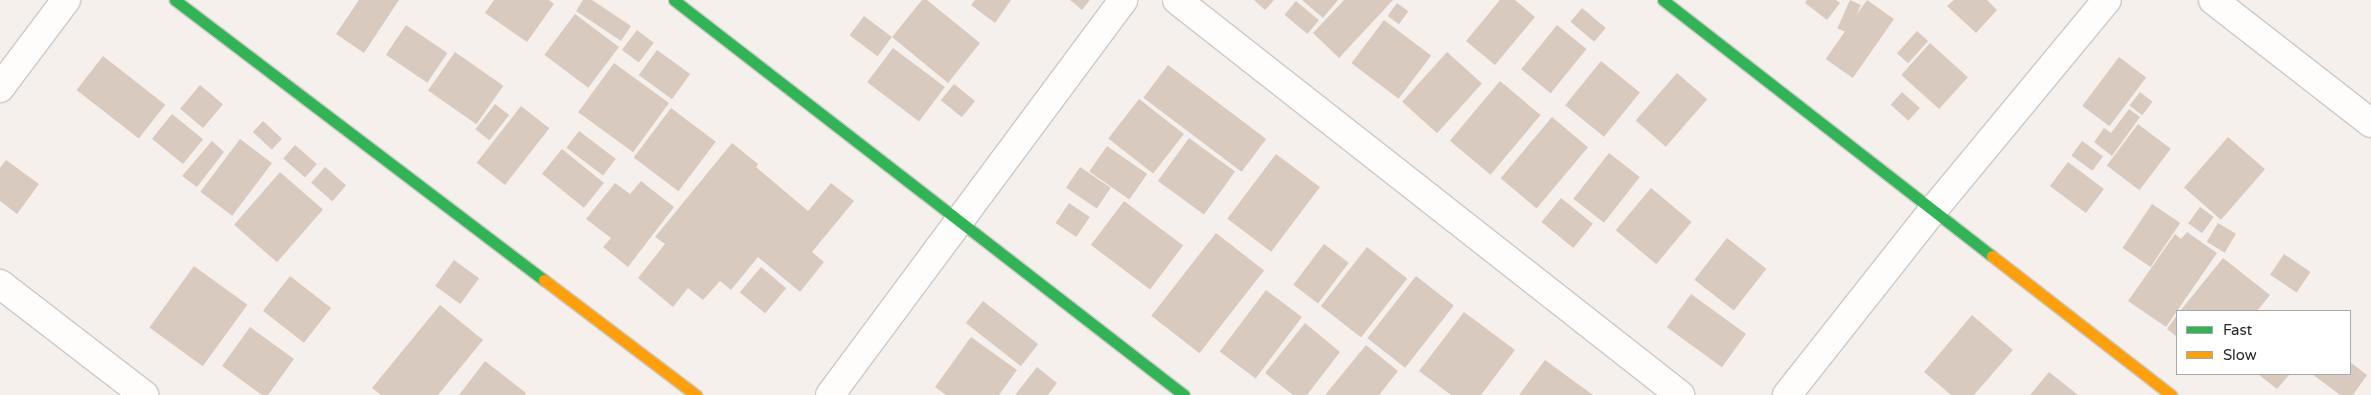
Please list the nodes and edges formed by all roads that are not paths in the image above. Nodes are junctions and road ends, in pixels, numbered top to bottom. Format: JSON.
{"nodes":[{"id":1,"x":66,"y":0,"type":"edge"},
{"id":2,"x":175,"y":0,"type":"edge"},
{"id":3,"x":674,"y":0,"type":"edge"},
{"id":4,"x":1123,"y":0,"type":"edge"},
{"id":5,"x":1176,"y":0,"type":"edge"},
{"id":6,"x":1663,"y":0,"type":"edge"},
{"id":7,"x":2107,"y":0,"type":"edge"},
{"id":8,"x":2214,"y":0,"type":"edge"},
{"id":9,"x":0,"y":88,"type":"edge"},
{"id":10,"x":2371,"y":123,"type":"edge"},
{"id":11,"x":1934,"y":208,"type":"junction"},
{"id":12,"x":962,"y":220,"type":"junction"},
{"id":13,"x":0,"y":284,"type":"edge"},
{"id":14,"x":144,"y":395,"type":"edge"},
{"id":15,"x":696,"y":395,"type":"edge"},
{"id":16,"x":830,"y":395,"type":"edge"},
{"id":17,"x":1184,"y":395,"type":"edge"},
{"id":18,"x":1680,"y":395,"type":"edge"},
{"id":19,"x":1787,"y":395,"type":"edge"},
{"id":20,"x":2171,"y":395,"type":"edge"}],
"edges":[{"from":1,"to":9,"type":"street"},
{"from":2,"to":15,"type":"street"},
{"from":3,"to":12,"type":"street"},
{"from":4,"to":12,"type":"street"},
{"from":5,"to":18,"type":"street"},
{"from":6,"to":11,"type":"street"},
{"from":7,"to":11,"type":"street"},
{"from":8,"to":10,"type":"street"},
{"from":11,"to":19,"type":"street"},
{"from":11,"to":20,"type":"street"},
{"from":12,"to":16,"type":"street"},
{"from":12,"to":17,"type":"street"},
{"from":13,"to":14,"type":"street"}]}
